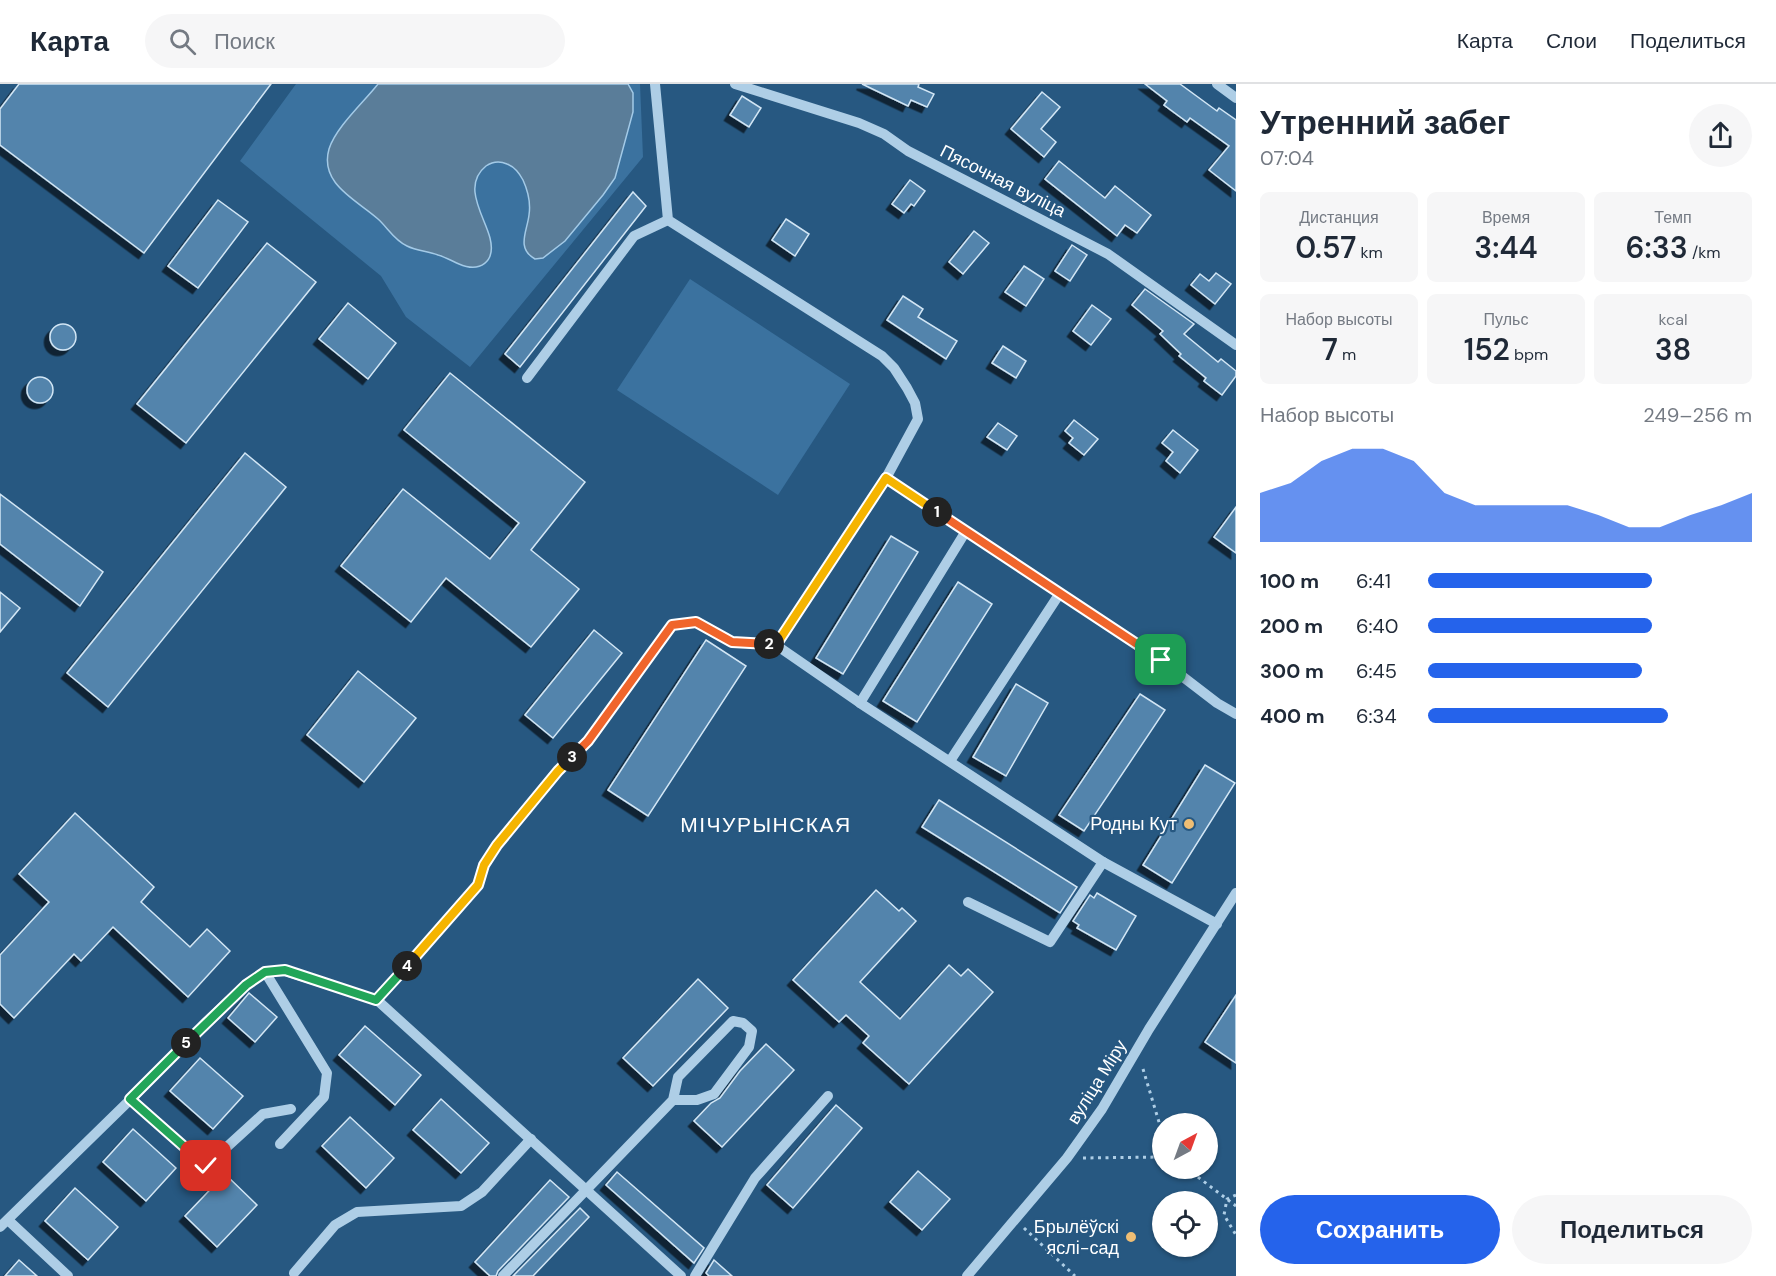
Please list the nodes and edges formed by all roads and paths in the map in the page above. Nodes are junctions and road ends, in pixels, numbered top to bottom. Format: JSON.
{"nodes":[{"id":1,"x":655,"y":84,"type":"edge"},
{"id":2,"x":735,"y":84,"type":"edge"},
{"id":3,"x":1217,"y":84,"type":"edge"},
{"id":4,"x":1236,"y":98,"type":"edge"},
{"id":5,"x":668,"y":220,"type":"junction"},
{"id":6,"x":1236,"y":345,"type":"edge"},
{"id":7,"x":527,"y":378,"type":"dead end"},
{"id":8,"x":886,"y":478,"type":"junction"},
{"id":9,"x":966,"y":531,"type":"junction"},
{"id":10,"x":1060,"y":593,"type":"junction"},
{"id":11,"x":776,"y":645,"type":"junction"},
{"id":12,"x":860,"y":703,"type":"junction"},
{"id":13,"x":1236,"y":714,"type":"edge"},
{"id":14,"x":950,"y":762,"type":"junction"},
{"id":15,"x":1102,"y":862,"type":"junction"},
{"id":16,"x":1235,"y":895,"type":"edge"},
{"id":17,"x":968,"y":903,"type":"dead end"},
{"id":18,"x":1217,"y":924,"type":"junction"},
{"id":19,"x":265,"y":972,"type":"junction"},
{"id":20,"x":376,"y":1000,"type":"junction"},
{"id":21,"x":1137,"y":1050,"type":"junction"},
{"id":22,"x":828,"y":1096,"type":"dead end"},
{"id":23,"x":130,"y":1099,"type":"junction"},
{"id":24,"x":672,"y":1100,"type":"junction"},
{"id":25,"x":291,"y":1109,"type":"dead end"},
{"id":26,"x":1156,"y":1113,"type":"edge"},
{"id":27,"x":531,"y":1139,"type":"junction"},
{"id":28,"x":280,"y":1144,"type":"dead end"},
{"id":29,"x":1152,"y":1157,"type":"edge"},
{"id":30,"x":1067,"y":1158,"type":"junction"},
{"id":31,"x":1201,"y":1179,"type":"edge"},
{"id":32,"x":587,"y":1189,"type":"junction"},
{"id":33,"x":1236,"y":1195,"type":"edge"},
{"id":34,"x":1227,"y":1199,"type":"junction"},
{"id":35,"x":1236,"y":1206,"type":"edge"},
{"id":36,"x":4,"y":1223,"type":"edge"},
{"id":37,"x":1020,"y":1225,"type":"dead end"},
{"id":38,"x":1236,"y":1234,"type":"edge"},
{"id":39,"x":294,"y":1273,"type":"dead end"},
{"id":40,"x":68,"y":1276,"type":"edge"},
{"id":41,"x":503,"y":1276,"type":"edge"},
{"id":42,"x":681,"y":1276,"type":"edge"},
{"id":43,"x":695,"y":1276,"type":"edge"},
{"id":44,"x":967,"y":1276,"type":"edge"},
{"id":45,"x":1075,"y":1276,"type":"edge"}],
"edges":[{"from":1,"to":5,"type":"street"},
{"from":2,"to":6,"type":"street","name":"Пясочная вуліца"},
{"from":3,"to":4,"type":"street"},
{"from":5,"to":7,"type":"street"},
{"from":5,"to":8,"type":"street"},
{"from":8,"to":9,"type":"street"},
{"from":8,"to":11,"type":"street"},
{"from":9,"to":10,"type":"street"},
{"from":9,"to":12,"type":"street"},
{"from":10,"to":13,"type":"street"},
{"from":10,"to":14,"type":"street"},
{"from":11,"to":12,"type":"street"},
{"from":11,"to":20,"type":"street"},
{"from":12,"to":14,"type":"street"},
{"from":14,"to":15,"type":"street"},
{"from":15,"to":17,"type":"street"},
{"from":15,"to":18,"type":"street"},
{"from":16,"to":18,"type":"street","name":"вуліца Міру"},
{"from":18,"to":21,"type":"street","name":"вуліца Міру"},
{"from":19,"to":20,"type":"street"},
{"from":19,"to":23,"type":"street"},
{"from":19,"to":28,"type":"street"},
{"from":20,"to":27,"type":"street"},
{"from":21,"to":26,"type":"path"},
{"from":21,"to":30,"type":"street","name":"вуліца Міру"},
{"from":22,"to":43,"type":"street"},
{"from":23,"to":25,"type":"street"},
{"from":23,"to":36,"type":"street"},
{"from":24,"to":24,"type":"street"},
{"from":24,"to":32,"type":"street"},
{"from":27,"to":32,"type":"street"},
{"from":27,"to":39,"type":"street"},
{"from":29,"to":30,"type":"path"},
{"from":30,"to":44,"type":"street","name":"вуліца Міру"},
{"from":31,"to":34,"type":"path"},
{"from":32,"to":41,"type":"street"},
{"from":32,"to":42,"type":"street"},
{"from":33,"to":34,"type":"path"},
{"from":34,"to":35,"type":"path"},
{"from":34,"to":38,"type":"path"},
{"from":36,"to":40,"type":"street"},
{"from":37,"to":45,"type":"path"}]}
